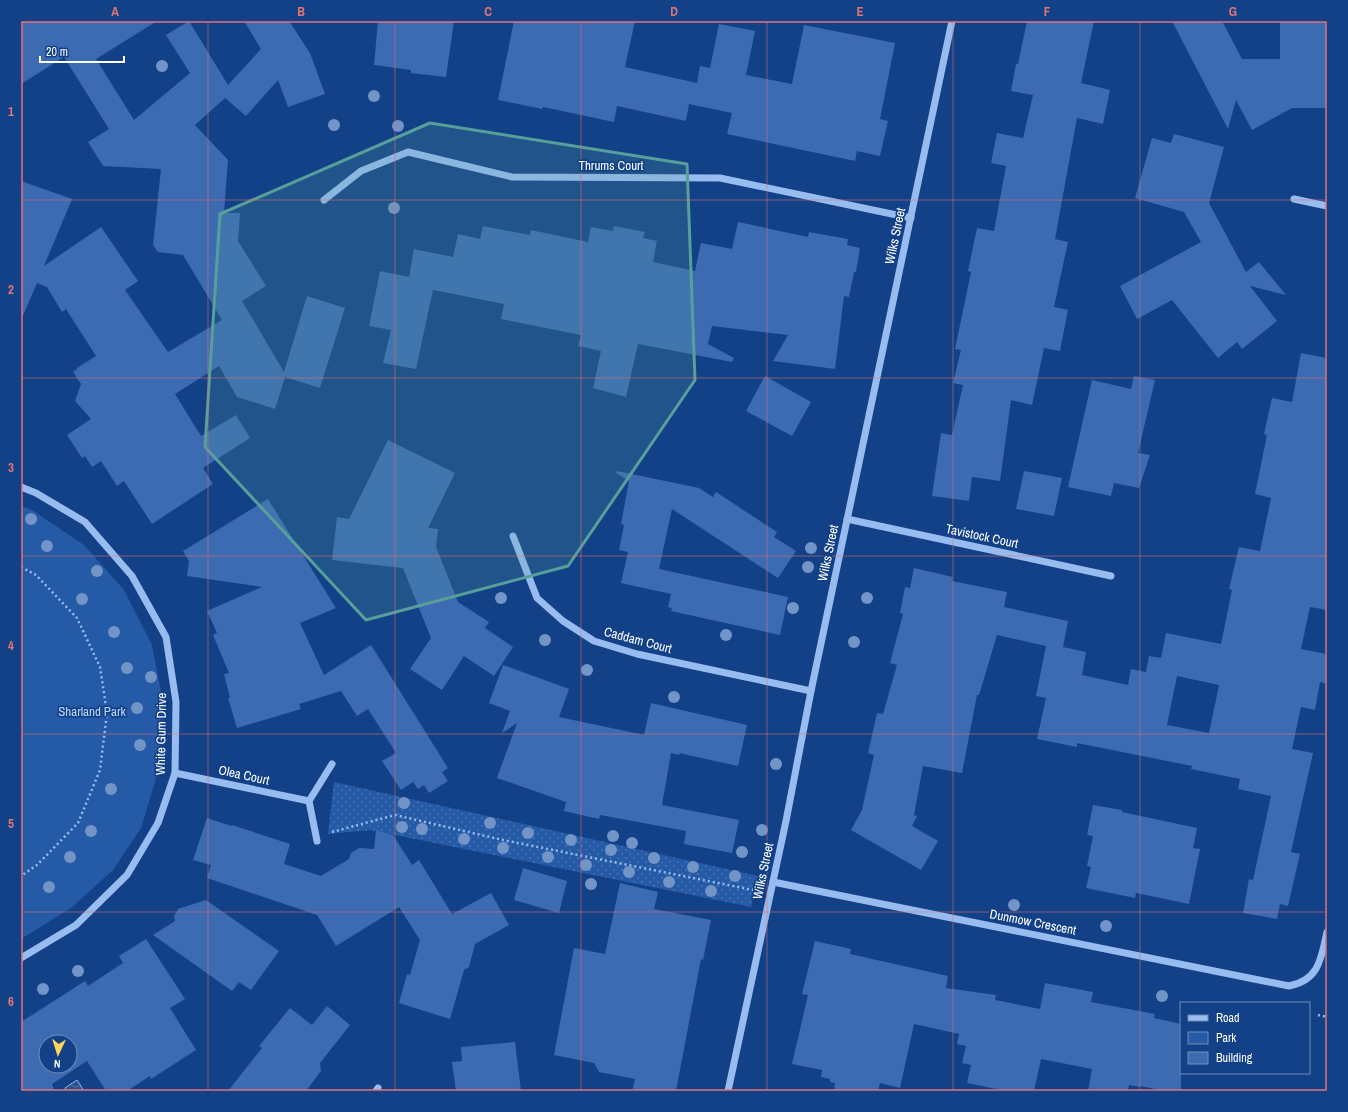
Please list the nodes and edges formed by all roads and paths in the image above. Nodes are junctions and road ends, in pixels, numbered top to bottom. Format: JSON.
{"nodes":[{"id":1,"x":952,"y":21,"type":"edge"},
{"id":2,"x":1294,"y":199,"type":"dead end"},
{"id":3,"x":324,"y":200,"type":"dead end"},
{"id":4,"x":1327,"y":206,"type":"edge"},
{"id":5,"x":911,"y":218,"type":"junction"},
{"id":6,"x":21,"y":487,"type":"edge"},
{"id":7,"x":847,"y":519,"type":"junction"},
{"id":8,"x":513,"y":536,"type":"dead end"},
{"id":9,"x":21,"y":567,"type":"edge"},
{"id":10,"x":1111,"y":576,"type":"dead end"},
{"id":11,"x":811,"y":691,"type":"junction"},
{"id":12,"x":332,"y":764,"type":"dead end"},
{"id":13,"x":175,"y":773,"type":"junction"},
{"id":14,"x":309,"y":800,"type":"junction"},
{"id":15,"x":332,"y":832,"type":"dead end"},
{"id":16,"x":317,"y":841,"type":"dead end"},
{"id":17,"x":21,"y":876,"type":"edge"},
{"id":18,"x":773,"y":882,"type":"junction"},
{"id":19,"x":754,"y":890,"type":"dead end"},
{"id":20,"x":1327,"y":932,"type":"edge"},
{"id":21,"x":21,"y":958,"type":"edge"},
{"id":22,"x":1318,"y":1015,"type":"dead end"},
{"id":23,"x":1327,"y":1017,"type":"edge"},
{"id":24,"x":728,"y":1091,"type":"edge"}],
"edges":[{"from":1,"to":5,"type":"street","name":"Wilks Street"},
{"from":2,"to":4,"type":"street"},
{"from":3,"to":5,"type":"street","name":"Thrums Court"},
{"from":5,"to":7,"type":"street","name":"Wilks Street"},
{"from":6,"to":13,"type":"street","name":"White Gum Drive"},
{"from":7,"to":10,"type":"street","name":"Tavistock Court"},
{"from":7,"to":11,"type":"street","name":"Wilks Street"},
{"from":8,"to":11,"type":"street","name":"Caddam Court"},
{"from":9,"to":17,"type":"path"},
{"from":11,"to":18,"type":"street","name":"Wilks Street"},
{"from":12,"to":14,"type":"street"},
{"from":13,"to":14,"type":"street","name":"Olea Court"},
{"from":13,"to":21,"type":"street","name":"White Gum Drive"},
{"from":14,"to":16,"type":"street"},
{"from":15,"to":19,"type":"path"},
{"from":18,"to":20,"type":"street","name":"Dunmow Crescent"},
{"from":18,"to":24,"type":"street","name":"Wilks Street"},
{"from":22,"to":23,"type":"path"}]}
